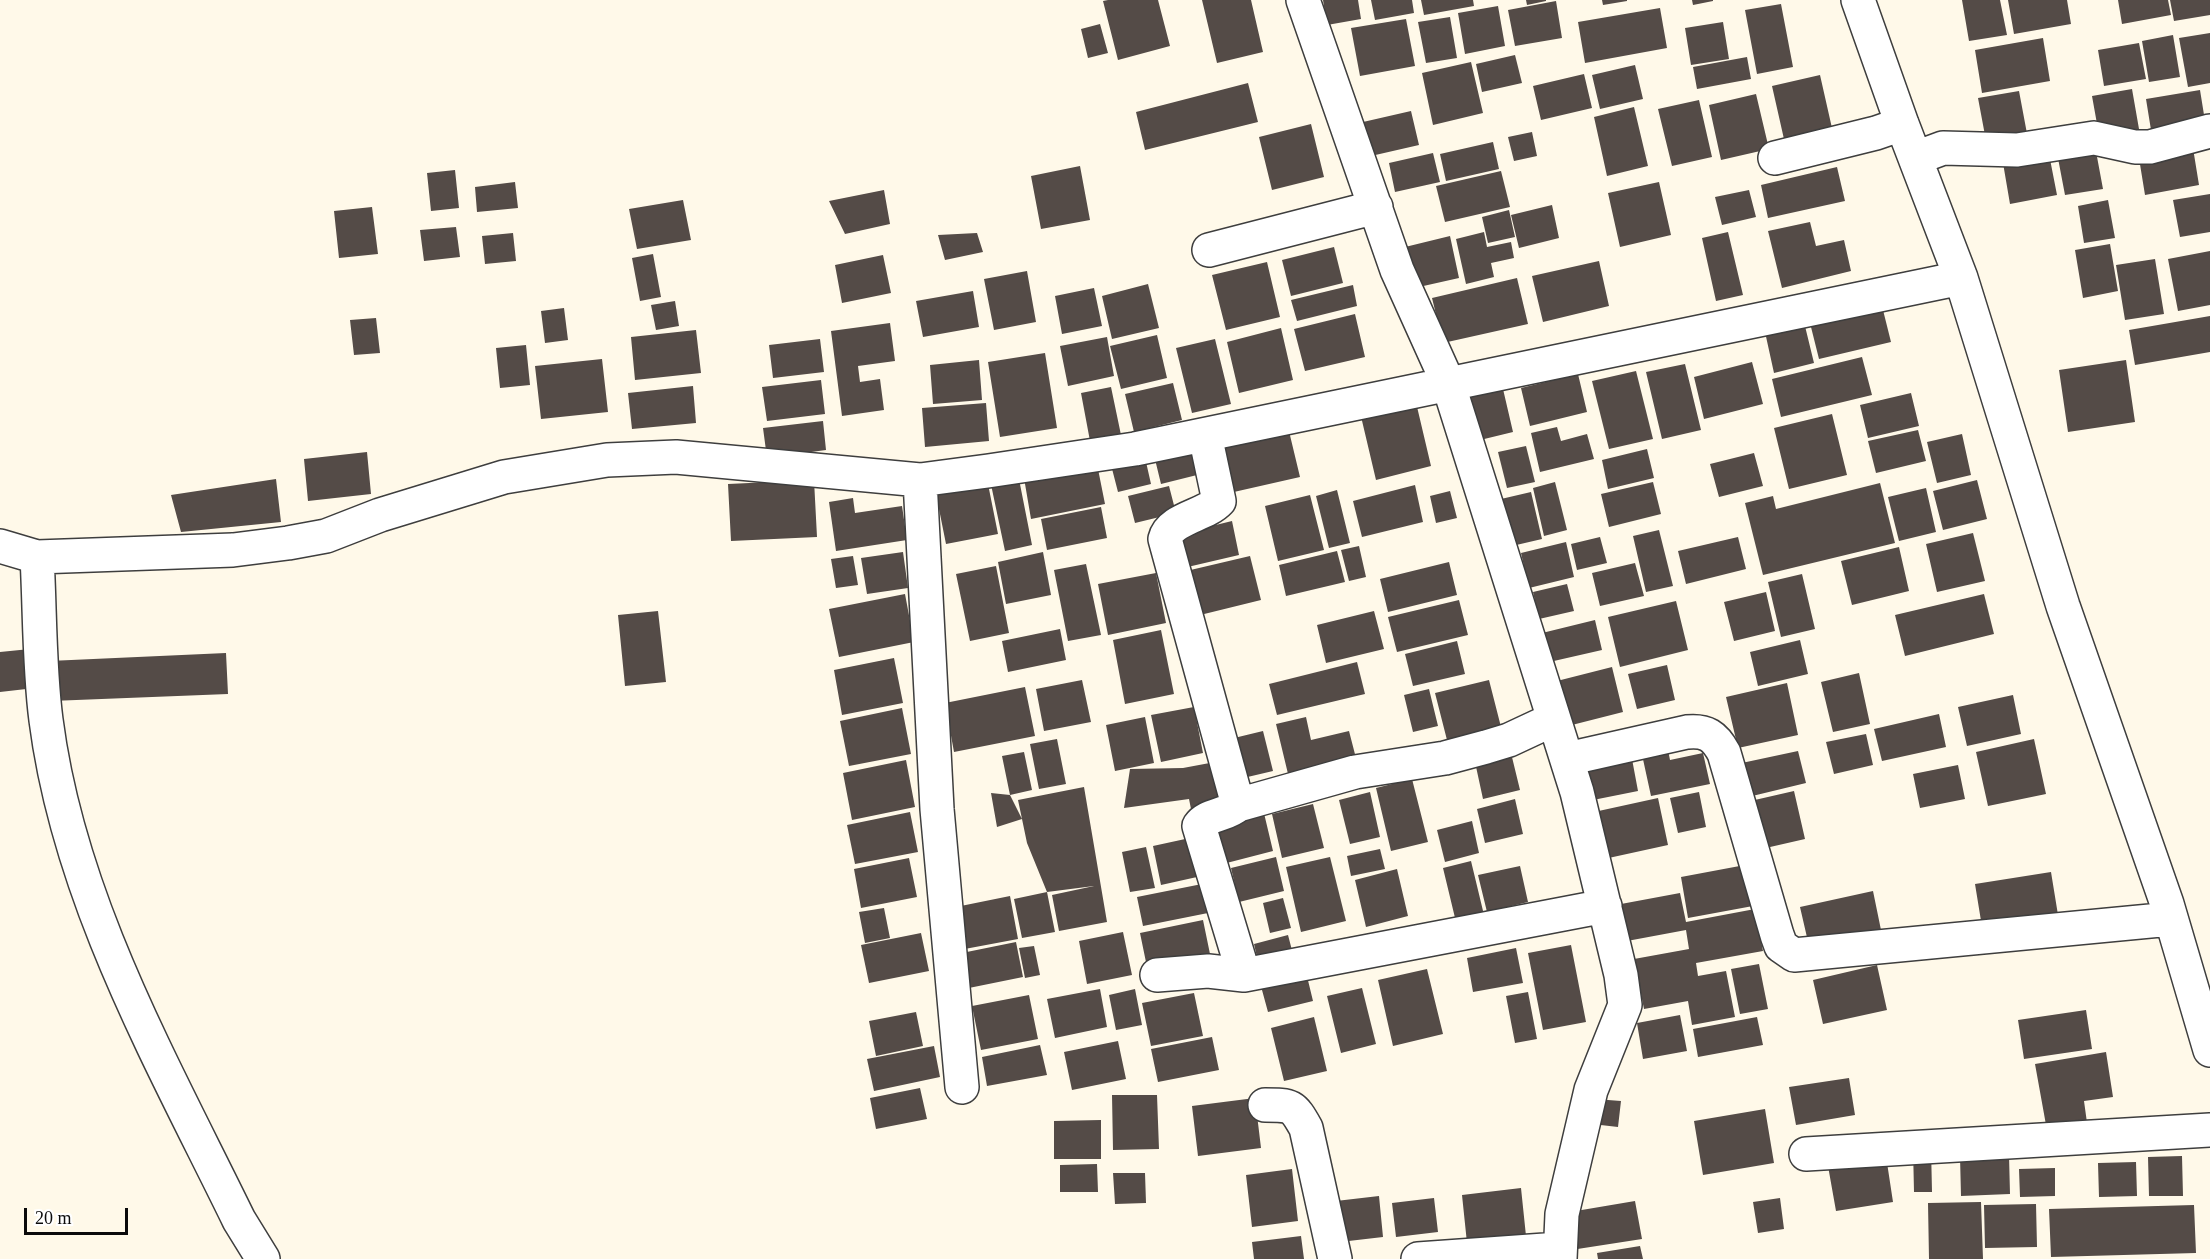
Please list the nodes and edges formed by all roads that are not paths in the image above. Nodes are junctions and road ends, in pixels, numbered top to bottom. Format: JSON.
{"nodes":[{"id":1,"x":1304,"y":0,"type":"edge"},
{"id":2,"x":1858,"y":0,"type":"edge"},
{"id":3,"x":1902,"y":124,"type":"junction"},
{"id":4,"x":2210,"y":131,"type":"edge"},
{"id":5,"x":1775,"y":158,"type":"dead end"},
{"id":6,"x":1916,"y":158,"type":"junction"},
{"id":7,"x":1376,"y":207,"type":"junction"},
{"id":8,"x":1209,"y":250,"type":"dead end"},
{"id":9,"x":1961,"y":278,"type":"junction"},
{"id":10,"x":1448,"y":383,"type":"junction"},
{"id":11,"x":1205,"y":435,"type":"junction"},
{"id":12,"x":920,"y":480,"type":"junction"},
{"id":13,"x":0,"y":546,"type":"edge"},
{"id":14,"x":37,"y":557,"type":"junction"},
{"id":15,"x":1554,"y":719,"type":"junction"},
{"id":16,"x":1567,"y":759,"type":"junction"},
{"id":17,"x":1238,"y":805,"type":"junction"},
{"id":18,"x":1605,"y":906,"type":"junction"},
{"id":19,"x":2171,"y":919,"type":"junction"},
{"id":20,"x":1157,"y":975,"type":"dead end"},
{"id":21,"x":1244,"y":975,"type":"junction"},
{"id":22,"x":2210,"y":1050,"type":"edge"},
{"id":23,"x":962,"y":1087,"type":"dead end"},
{"id":24,"x":1265,"y":1105,"type":"dead end"},
{"id":25,"x":2210,"y":1130,"type":"edge"},
{"id":26,"x":1806,"y":1154,"type":"dead end"},
{"id":27,"x":1559,"y":1254,"type":"edge"},
{"id":28,"x":263,"y":1259,"type":"edge"},
{"id":29,"x":1335,"y":1259,"type":"edge"},
{"id":30,"x":1418,"y":1259,"type":"edge"}],
"edges":[{"from":1,"to":7,"type":"street"},
{"from":2,"to":3,"type":"street"},
{"from":3,"to":5,"type":"street"},
{"from":3,"to":6,"type":"street"},
{"from":4,"to":6,"type":"street"},
{"from":6,"to":9,"type":"street"},
{"from":7,"to":8,"type":"street"},
{"from":7,"to":10,"type":"street"},
{"from":9,"to":10,"type":"street"},
{"from":9,"to":19,"type":"street"},
{"from":10,"to":11,"type":"street"},
{"from":10,"to":15,"type":"street"},
{"from":11,"to":12,"type":"street"},
{"from":11,"to":17,"type":"street"},
{"from":12,"to":14,"type":"street"},
{"from":12,"to":23,"type":"street"},
{"from":13,"to":14,"type":"street"},
{"from":14,"to":28,"type":"street"},
{"from":15,"to":16,"type":"street"},
{"from":15,"to":17,"type":"street"},
{"from":16,"to":18,"type":"street"},
{"from":16,"to":19,"type":"street"},
{"from":17,"to":21,"type":"street"},
{"from":18,"to":21,"type":"street"},
{"from":18,"to":27,"type":"street"},
{"from":19,"to":22,"type":"street"},
{"from":20,"to":21,"type":"street"},
{"from":24,"to":29,"type":"street"},
{"from":25,"to":26,"type":"street"},
{"from":27,"to":30,"type":"street"}]}
